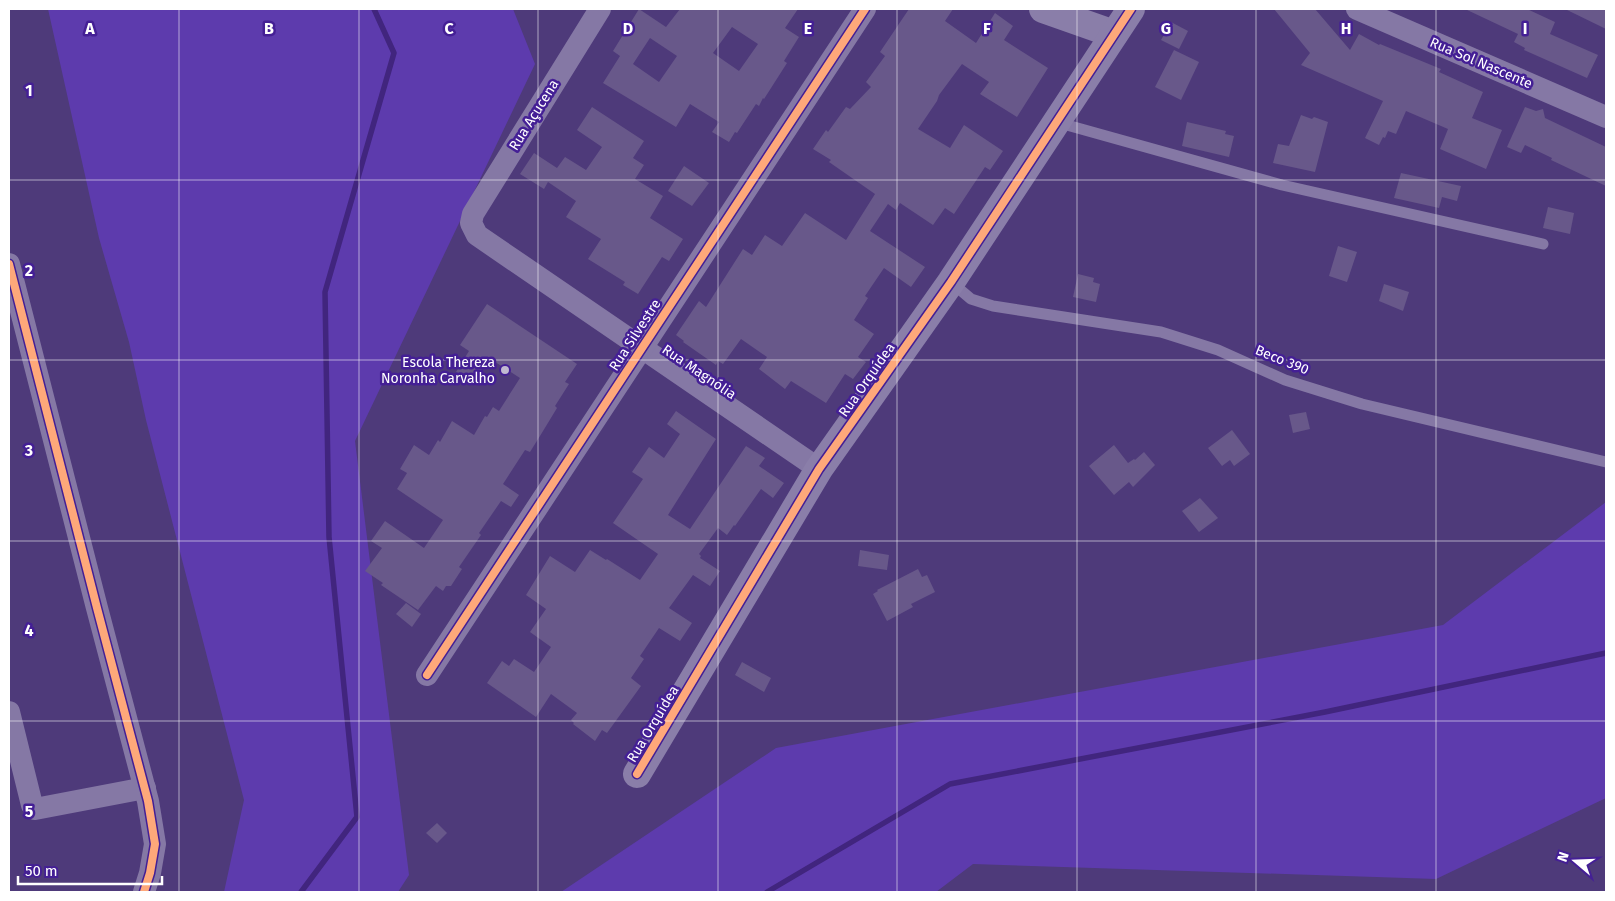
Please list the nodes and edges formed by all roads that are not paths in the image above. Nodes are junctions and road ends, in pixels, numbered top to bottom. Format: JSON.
{"nodes":[{"id":1,"x":600,"y":9,"type":"edge"},
{"id":2,"x":866,"y":9,"type":"edge"},
{"id":3,"x":1043,"y":9,"type":"edge"},
{"id":4,"x":1131,"y":9,"type":"edge"},
{"id":5,"x":1356,"y":9,"type":"edge"},
{"id":6,"x":1114,"y":34,"type":"junction"},
{"id":7,"x":1606,"y":117,"type":"edge"},
{"id":8,"x":1056,"y":122,"type":"junction"},
{"id":9,"x":471,"y":223,"type":"joint"},
{"id":10,"x":1543,"y":244,"type":"dead end"},
{"id":11,"x":9,"y":264,"type":"edge"},
{"id":12,"x":951,"y":282,"type":"junction"},
{"id":13,"x":641,"y":348,"type":"junction"},
{"id":14,"x":1606,"y":462,"type":"edge"},
{"id":15,"x":819,"y":469,"type":"junction"},
{"id":16,"x":427,"y":675,"type":"dead end"},
{"id":17,"x":9,"y":712,"type":"edge"},
{"id":18,"x":637,"y":774,"type":"dead end"},
{"id":19,"x":145,"y":788,"type":"junction"},
{"id":20,"x":144,"y":892,"type":"edge"}],
"edges":[{"from":1,"to":9,"type":"street","name":"Rua Açucena"},
{"from":2,"to":13,"type":"street","name":"Rua Silvestre"},
{"from":3,"to":6,"type":"street"},
{"from":4,"to":6,"type":"street","name":"Rua Orquídea"},
{"from":5,"to":7,"type":"street","name":"Rua Sol Nascente"},
{"from":6,"to":8,"type":"street","name":"Rua Orquídea"},
{"from":8,"to":10,"type":"lane"},
{"from":8,"to":12,"type":"street","name":"Rua Orquídea"},
{"from":9,"to":13,"type":"street","name":"Rua Magnólia"},
{"from":11,"to":19,"type":"street"},
{"from":12,"to":14,"type":"lane","name":"Beco 390"},
{"from":12,"to":15,"type":"street","name":"Rua Orquídea"},
{"from":13,"to":15,"type":"street","name":"Rua Magnólia"},
{"from":13,"to":16,"type":"street","name":"Rua Silvestre"},
{"from":15,"to":18,"type":"street","name":"Rua Orquídea"},
{"from":17,"to":19,"type":"street"},
{"from":19,"to":20,"type":"street"}]}
